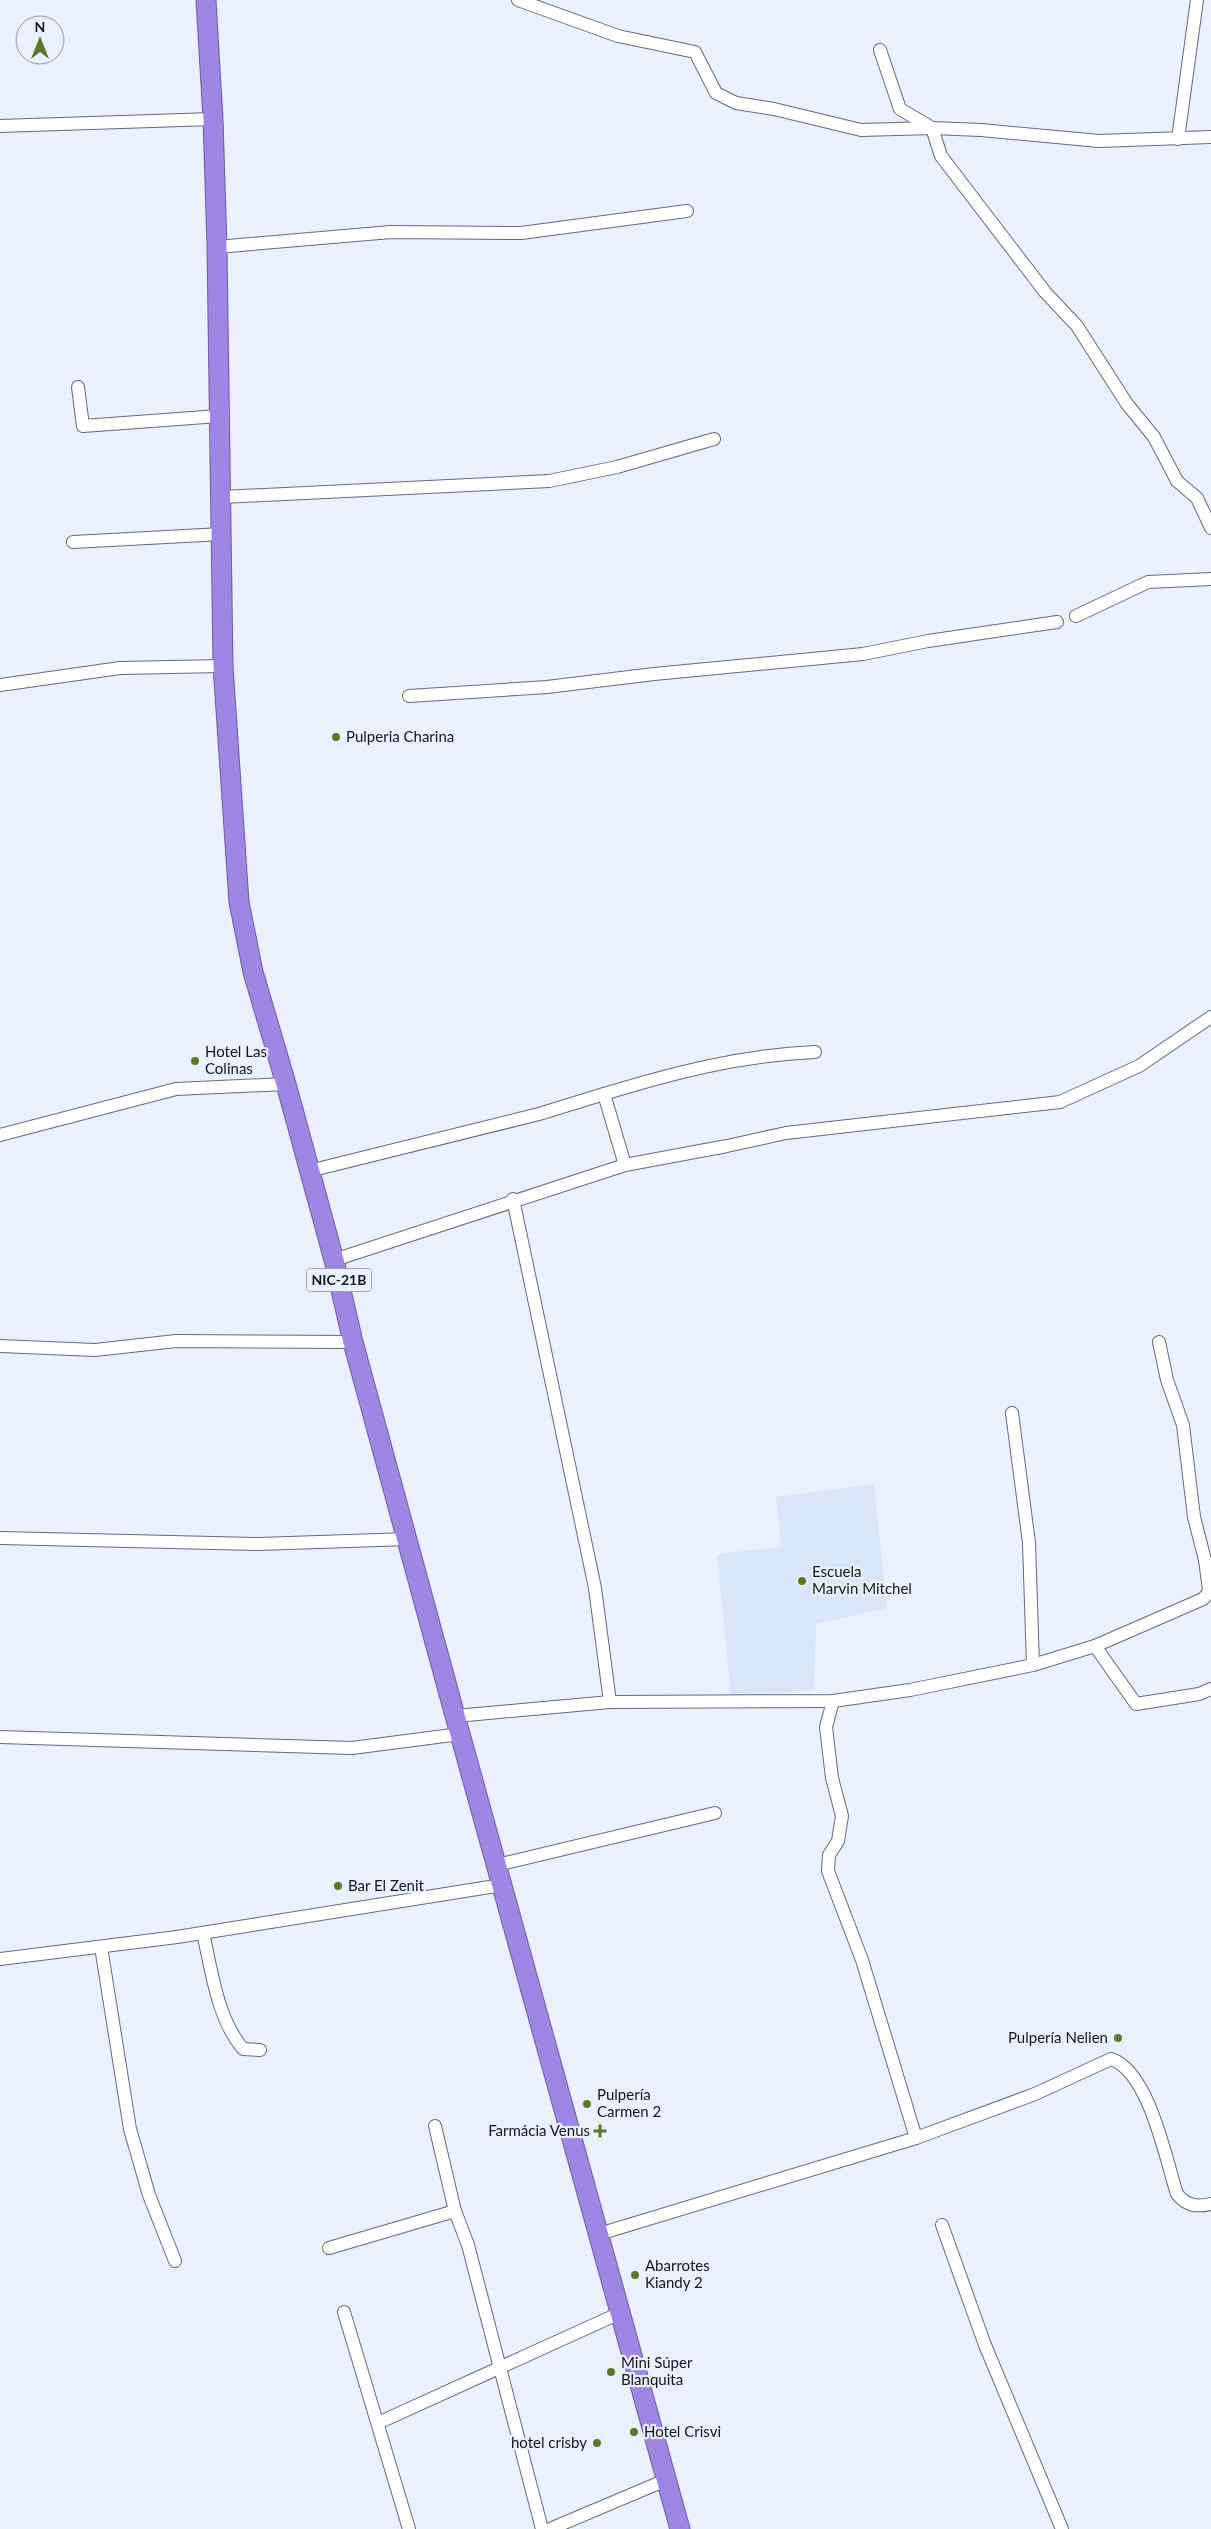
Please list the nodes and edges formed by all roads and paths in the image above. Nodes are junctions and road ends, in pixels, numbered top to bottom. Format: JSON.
{"nodes":[{"id":1,"x":206,"y":0,"type":"edge"},
{"id":2,"x":518,"y":0,"type":"edge"},
{"id":3,"x":1197,"y":0,"type":"edge"},
{"id":4,"x":880,"y":50,"type":"dead end"},
{"id":5,"x":213,"y":119,"type":"junction"},
{"id":6,"x":0,"y":126,"type":"edge"},
{"id":7,"x":932,"y":128,"type":"junction"},
{"id":8,"x":1211,"y":137,"type":"edge"},
{"id":9,"x":1178,"y":139,"type":"junction"},
{"id":10,"x":687,"y":211,"type":"dead end"},
{"id":11,"x":217,"y":247,"type":"junction"},
{"id":12,"x":78,"y":388,"type":"dead end"},
{"id":13,"x":219,"y":416,"type":"junction"},
{"id":14,"x":714,"y":439,"type":"dead end"},
{"id":15,"x":222,"y":497,"type":"junction"},
{"id":16,"x":1211,"y":528,"type":"edge"},
{"id":17,"x":222,"y":534,"type":"junction"},
{"id":18,"x":73,"y":542,"type":"dead end"},
{"id":19,"x":1211,"y":579,"type":"edge"},
{"id":20,"x":1076,"y":616,"type":"dead end"},
{"id":21,"x":1057,"y":622,"type":"dead end"},
{"id":22,"x":223,"y":666,"type":"junction"},
{"id":23,"x":0,"y":685,"type":"edge"},
{"id":24,"x":409,"y":696,"type":"dead end"},
{"id":25,"x":1211,"y":1017,"type":"edge"},
{"id":26,"x":815,"y":1052,"type":"dead end"},
{"id":27,"x":286,"y":1084,"type":"junction"},
{"id":28,"x":604,"y":1094,"type":"junction"},
{"id":29,"x":0,"y":1135,"type":"edge"},
{"id":30,"x":625,"y":1164,"type":"junction"},
{"id":31,"x":309,"y":1171,"type":"junction"},
{"id":32,"x":513,"y":1200,"type":"junction"},
{"id":33,"x":334,"y":1260,"type":"junction"},
{"id":34,"x":353,"y":1342,"type":"junction"},
{"id":35,"x":1160,"y":1342,"type":"dead end"},
{"id":36,"x":0,"y":1346,"type":"edge"},
{"id":37,"x":1012,"y":1413,"type":"dead end"},
{"id":38,"x":0,"y":1538,"type":"edge"},
{"id":39,"x":408,"y":1539,"type":"junction"},
{"id":40,"x":1210,"y":1590,"type":"edge"},
{"id":41,"x":1095,"y":1646,"type":"junction"},
{"id":42,"x":1033,"y":1665,"type":"junction"},
{"id":43,"x":1211,"y":1689,"type":"edge"},
{"id":44,"x":833,"y":1701,"type":"junction"},
{"id":45,"x":610,"y":1702,"type":"junction"},
{"id":46,"x":458,"y":1725,"type":"junction"},
{"id":47,"x":0,"y":1737,"type":"edge"},
{"id":48,"x":715,"y":1813,"type":"dead end"},
{"id":49,"x":497,"y":1865,"type":"junction"},
{"id":50,"x":502,"y":1885,"type":"junction"},
{"id":51,"x":203,"y":1933,"type":"junction"},
{"id":52,"x":101,"y":1947,"type":"junction"},
{"id":53,"x":0,"y":1959,"type":"edge"},
{"id":54,"x":260,"y":2050,"type":"dead end"},
{"id":55,"x":434,"y":2126,"type":"dead end"},
{"id":56,"x":916,"y":2138,"type":"junction"},
{"id":57,"x":1211,"y":2204,"type":"edge"},
{"id":58,"x":455,"y":2211,"type":"junction"},
{"id":59,"x":942,"y":2225,"type":"dead end"},
{"id":60,"x":599,"y":2234,"type":"junction"},
{"id":61,"x":329,"y":2248,"type":"dead end"},
{"id":62,"x":175,"y":2261,"type":"dead end"},
{"id":63,"x":344,"y":2312,"type":"dead end"},
{"id":64,"x":620,"y":2314,"type":"junction"},
{"id":65,"x":500,"y":2366,"type":"junction"},
{"id":66,"x":378,"y":2423,"type":"junction"},
{"id":67,"x":666,"y":2480,"type":"junction"},
{"id":68,"x":409,"y":2529,"type":"edge"},
{"id":69,"x":542,"y":2529,"type":"edge"},
{"id":70,"x":550,"y":2529,"type":"edge"},
{"id":71,"x":680,"y":2529,"type":"edge"},
{"id":72,"x":1062,"y":2529,"type":"edge"}],
"edges":[{"from":1,"to":5,"type":"highway","number":"NIC-21B"},
{"from":2,"to":7,"type":"street"},
{"from":3,"to":9,"type":"street"},
{"from":4,"to":7,"type":"street"},
{"from":5,"to":6,"type":"street"},
{"from":5,"to":11,"type":"highway","number":"NIC-21B"},
{"from":7,"to":9,"type":"street"},
{"from":7,"to":16,"type":"street"},
{"from":8,"to":9,"type":"street"},
{"from":10,"to":11,"type":"street"},
{"from":11,"to":13,"type":"highway","number":"NIC-21B"},
{"from":12,"to":13,"type":"street"},
{"from":13,"to":15,"type":"highway","number":"NIC-21B"},
{"from":14,"to":15,"type":"street"},
{"from":15,"to":17,"type":"highway","number":"NIC-21B"},
{"from":17,"to":18,"type":"street"},
{"from":17,"to":22,"type":"highway","number":"NIC-21B"},
{"from":19,"to":20,"type":"street"},
{"from":21,"to":24,"type":"street"},
{"from":22,"to":23,"type":"street"},
{"from":22,"to":27,"type":"highway","number":"NIC-21B"},
{"from":25,"to":30,"type":"street"},
{"from":26,"to":28,"type":"street"},
{"from":27,"to":29,"type":"street"},
{"from":27,"to":31,"type":"highway","number":"NIC-21B"},
{"from":28,"to":30,"type":"street"},
{"from":28,"to":31,"type":"street"},
{"from":30,"to":32,"type":"street"},
{"from":31,"to":33,"type":"highway","number":"NIC-21B"},
{"from":32,"to":33,"type":"street"},
{"from":32,"to":45,"type":"street"},
{"from":33,"to":34,"type":"highway","number":"NIC-21B"},
{"from":34,"to":36,"type":"street"},
{"from":34,"to":39,"type":"highway","number":"NIC-21B"},
{"from":35,"to":40,"type":"street"},
{"from":37,"to":42,"type":"street"},
{"from":38,"to":39,"type":"street"},
{"from":39,"to":46,"type":"highway","number":"NIC-21B"},
{"from":40,"to":41,"type":"street"},
{"from":41,"to":42,"type":"street"},
{"from":41,"to":43,"type":"street"},
{"from":42,"to":44,"type":"street"},
{"from":44,"to":45,"type":"street"},
{"from":44,"to":56,"type":"street"},
{"from":45,"to":46,"type":"street"},
{"from":46,"to":47,"type":"street"},
{"from":46,"to":49,"type":"highway","number":"NIC-21B"},
{"from":48,"to":49,"type":"street"},
{"from":49,"to":50,"type":"highway","number":"NIC-21B"},
{"from":50,"to":51,"type":"street"},
{"from":50,"to":60,"type":"highway","number":"NIC-21B"},
{"from":51,"to":52,"type":"street"},
{"from":51,"to":54,"type":"street"},
{"from":52,"to":53,"type":"street"},
{"from":52,"to":62,"type":"street"},
{"from":55,"to":58,"type":"street"},
{"from":56,"to":57,"type":"street"},
{"from":56,"to":60,"type":"street"},
{"from":58,"to":61,"type":"street"},
{"from":58,"to":65,"type":"street"},
{"from":59,"to":72,"type":"street"},
{"from":60,"to":64,"type":"highway","number":"NIC-21B"},
{"from":63,"to":66,"type":"street"},
{"from":64,"to":65,"type":"street"},
{"from":64,"to":67,"type":"highway","number":"NIC-21B"},
{"from":65,"to":66,"type":"street"},
{"from":65,"to":69,"type":"street"},
{"from":66,"to":68,"type":"street"},
{"from":67,"to":70,"type":"street"},
{"from":67,"to":71,"type":"highway","number":"NIC-21B"}]}
